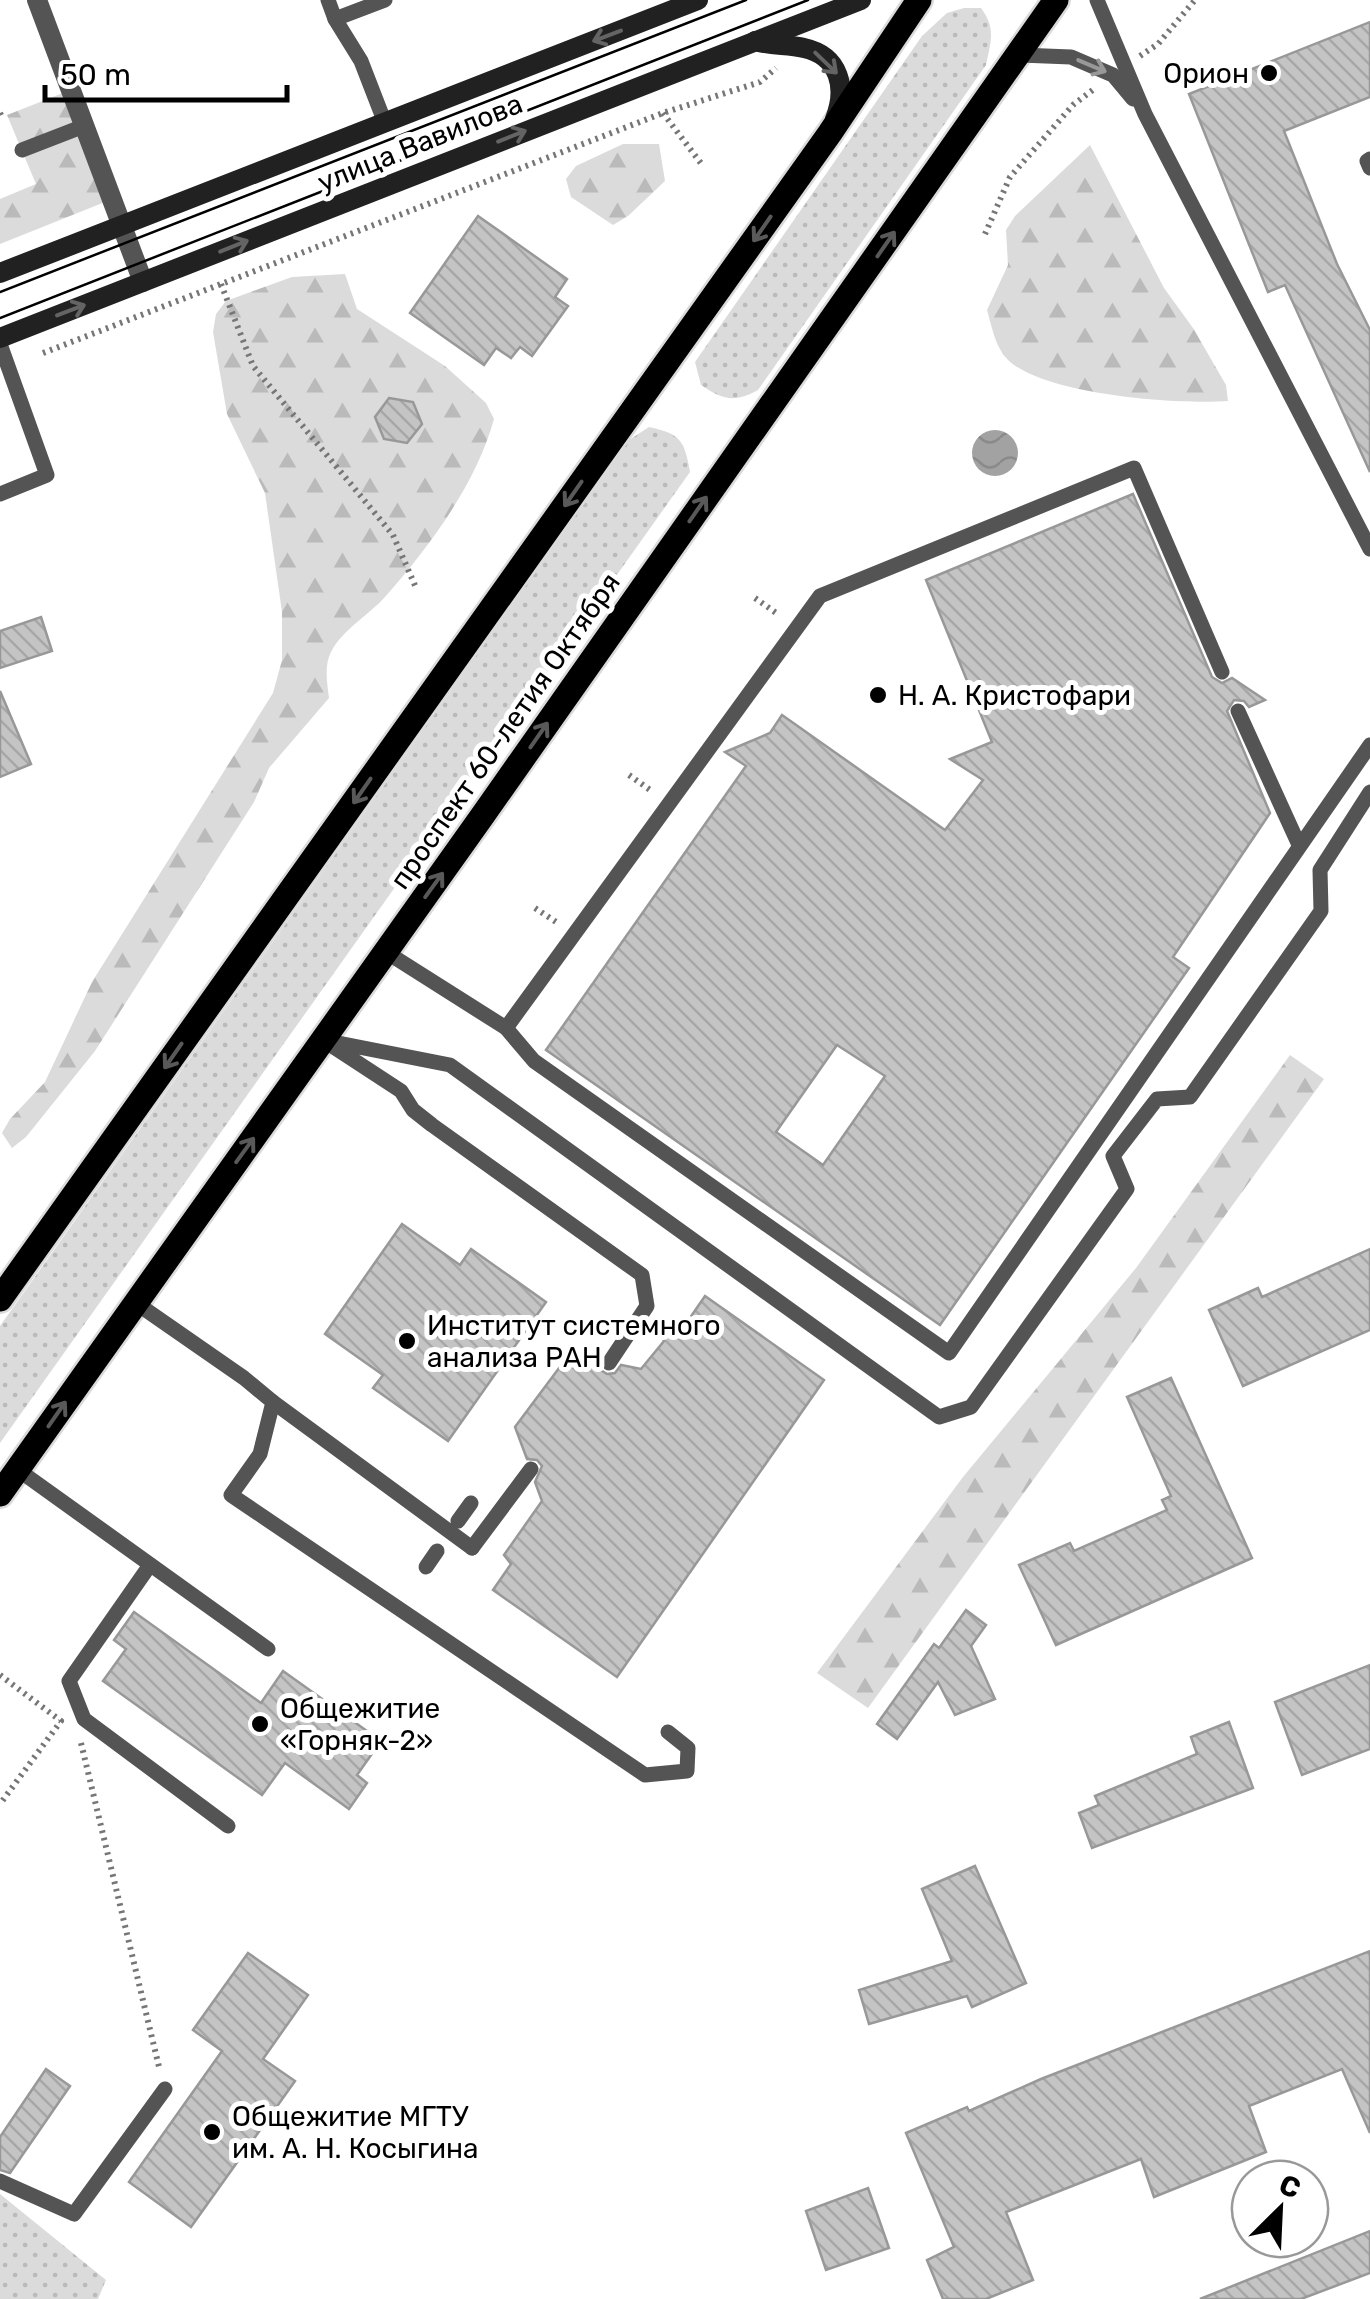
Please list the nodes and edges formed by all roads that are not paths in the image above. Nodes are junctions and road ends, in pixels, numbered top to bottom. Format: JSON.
{"nodes":[{"id":1,"x":36,"y":0,"type":"edge"},
{"id":2,"x":328,"y":0,"type":"edge"},
{"id":3,"x":385,"y":0,"type":"edge"},
{"id":4,"x":698,"y":0,"type":"edge"},
{"id":5,"x":861,"y":0,"type":"edge"},
{"id":6,"x":919,"y":0,"type":"edge"},
{"id":7,"x":1056,"y":0,"type":"edge"},
{"id":8,"x":1097,"y":0,"type":"edge"},
{"id":9,"x":335,"y":19,"type":"junction"},
{"id":10,"x":753,"y":40,"type":"junction"},
{"id":11,"x":1020,"y":55,"type":"junction"},
{"id":12,"x":1119,"y":70,"type":"junction"},
{"id":13,"x":384,"y":123,"type":"junction"},
{"id":14,"x":84,"y":126,"type":"junction"},
{"id":15,"x":830,"y":134,"type":"junction"},
{"id":16,"x":22,"y":150,"type":"dead end"},
{"id":17,"x":1370,"y":159,"type":"edge"},
{"id":18,"x":1370,"y":168,"type":"edge"},
{"id":19,"x":121,"y":225,"type":"junction"},
{"id":20,"x":0,"y":272,"type":"edge"},
{"id":21,"x":143,"y":282,"type":"junction"},
{"id":22,"x":0,"y":341,"type":"edge"},
{"id":23,"x":0,"y":494,"type":"edge"},
{"id":24,"x":1365,"y":527,"type":"edge"},
{"id":25,"x":1370,"y":550,"type":"edge"},
{"id":26,"x":1222,"y":672,"type":"dead end"},
{"id":27,"x":1238,"y":711,"type":"dead end"},
{"id":28,"x":1370,"y":745,"type":"edge"},
{"id":29,"x":1370,"y":792,"type":"edge"},
{"id":30,"x":1300,"y":844,"type":"junction"},
{"id":31,"x":386,"y":952,"type":"junction"},
{"id":32,"x":506,"y":1028,"type":"junction"},
{"id":33,"x":323,"y":1040,"type":"junction"},
{"id":34,"x":0,"y":1299,"type":"edge"},
{"id":35,"x":136,"y":1303,"type":"junction"},
{"id":36,"x":609,"y":1363,"type":"dead end"},
{"id":37,"x":273,"y":1402,"type":"junction"},
{"id":38,"x":17,"y":1469,"type":"junction"},
{"id":39,"x":531,"y":1469,"type":"dead end"},
{"id":40,"x":0,"y":1494,"type":"edge"},
{"id":41,"x":472,"y":1503,"type":"dead end"},
{"id":42,"x":458,"y":1521,"type":"dead end"},
{"id":43,"x":437,"y":1551,"type":"dead end"},
{"id":44,"x":150,"y":1565,"type":"junction"},
{"id":45,"x":426,"y":1566,"type":"dead end"},
{"id":46,"x":268,"y":1648,"type":"dead end"},
{"id":47,"x":668,"y":1732,"type":"dead end"},
{"id":48,"x":228,"y":1826,"type":"dead end"},
{"id":49,"x":165,"y":2089,"type":"road end"},
{"id":50,"x":0,"y":2181,"type":"edge"}],
"edges":[{"from":1,"to":14,"type":"street"},
{"from":2,"to":9,"type":"lane"},
{"from":3,"to":9,"type":"lane"},
{"from":4,"to":13,"type":"main road","name":"улица Вавилова","one_way":true},
{"from":5,"to":10,"type":"main road","name":"улица Вавилова"},
{"from":6,"to":15,"type":"main road"},
{"from":7,"to":11,"type":"main road","name":"проспект 60-летия Октября"},
{"from":8,"to":12,"type":"lane"},
{"from":9,"to":13,"type":"lane"},
{"from":10,"to":15,"type":"main road","one_way":true},
{"from":21,"to":10,"type":"main road","name":"улица Вавилова","one_way":true},
{"from":11,"to":12,"type":"lane","one_way":true},
{"from":31,"to":11,"type":"main road","name":"проспект 60-летия Октября","one_way":true},
{"from":12,"to":24,"type":"lane"},
{"from":13,"to":19,"type":"main road","name":"улица Вавилова"},
{"from":14,"to":16,"type":"lane"},
{"from":14,"to":19,"type":"street"},
{"from":15,"to":34,"type":"main road","one_way":true},
{"from":17,"to":18,"type":"lane"},
{"from":19,"to":20,"type":"main road","name":"улица Вавилова"},
{"from":19,"to":21,"type":"street"},
{"from":22,"to":21,"type":"main road","name":"улица Вавилова","one_way":true},
{"from":22,"to":23,"type":"lane"},
{"from":24,"to":25,"type":"lane"},
{"from":26,"to":32,"type":"lane"},
{"from":27,"to":30,"type":"lane"},
{"from":28,"to":30,"type":"lane"},
{"from":29,"to":33,"type":"lane"},
{"from":30,"to":32,"type":"lane"},
{"from":31,"to":32,"type":"lane"},
{"from":31,"to":33,"type":"main road","name":"проспект 60-летия Октября"},
{"from":35,"to":33,"type":"main road","name":"проспект 60-летия Октября","one_way":true},
{"from":33,"to":36,"type":"lane"},
{"from":35,"to":37,"type":"lane"},
{"from":38,"to":35,"type":"main road","name":"проспект 60-летия Октября","one_way":true},
{"from":37,"to":39,"type":"lane","bridge":true},
{"from":37,"to":47,"type":"lane"},
{"from":38,"to":40,"type":"main road","name":"проспект 60-летия Октября"},
{"from":38,"to":44,"type":"lane"},
{"from":41,"to":42,"type":"lane"},
{"from":43,"to":45,"type":"lane"},
{"from":44,"to":46,"type":"lane"},
{"from":44,"to":48,"type":"lane"},
{"from":49,"to":50,"type":"lane"}]}
